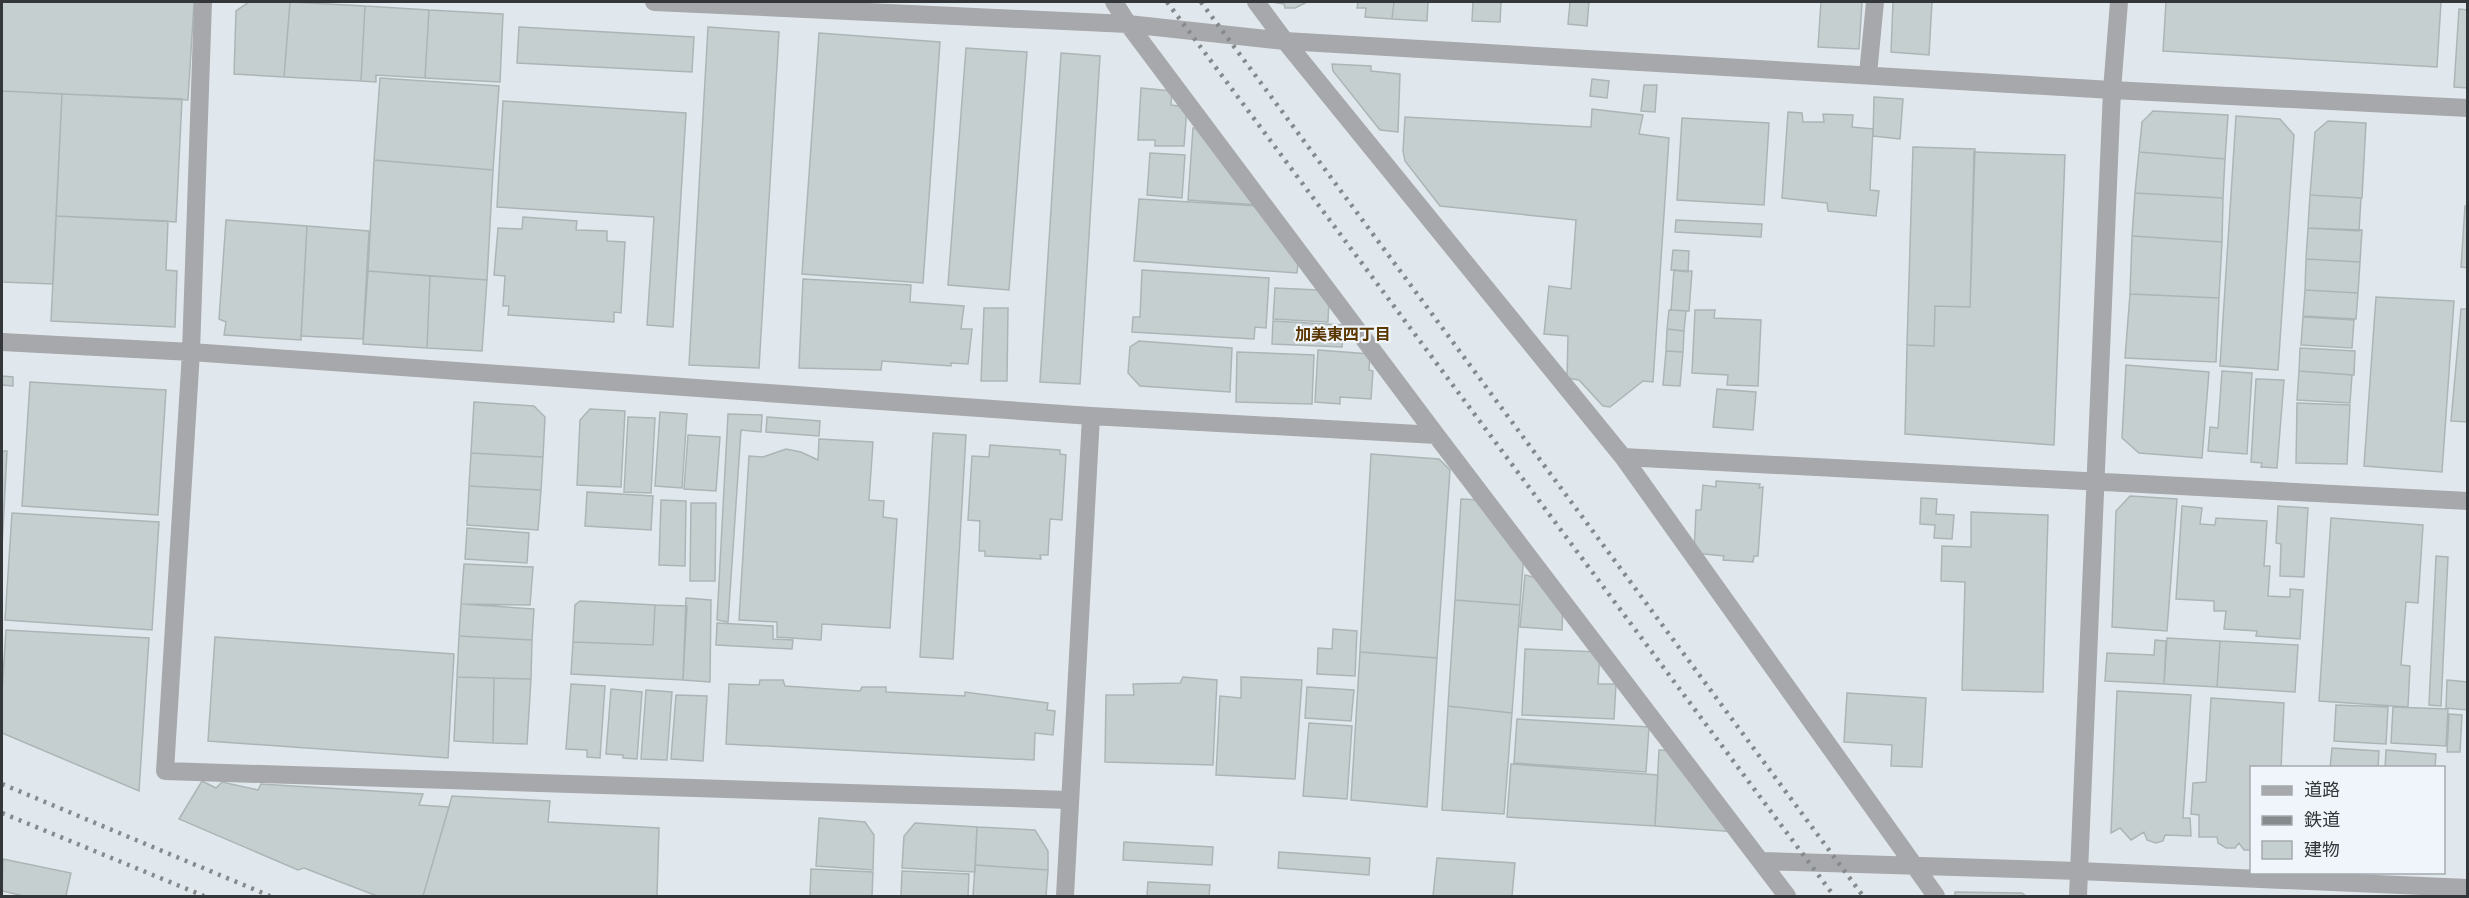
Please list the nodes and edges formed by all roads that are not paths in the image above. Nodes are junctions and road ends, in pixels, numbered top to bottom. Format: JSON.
{"nodes":[{"id":1,"x":203,"y":2,"type":"edge"},
{"id":2,"x":654,"y":2,"type":"edge"},
{"id":3,"x":1114,"y":2,"type":"edge"},
{"id":4,"x":1256,"y":2,"type":"edge"},
{"id":5,"x":1875,"y":2,"type":"edge"},
{"id":6,"x":2119,"y":2,"type":"edge"},
{"id":7,"x":1128,"y":24,"type":"junction"},
{"id":8,"x":1285,"y":41,"type":"junction"},
{"id":9,"x":1868,"y":74,"type":"junction"},
{"id":10,"x":2112,"y":90,"type":"junction"},
{"id":11,"x":2468,"y":108,"type":"edge"},
{"id":12,"x":2,"y":342,"type":"edge"},
{"id":13,"x":191,"y":352,"type":"junction"},
{"id":14,"x":1091,"y":416,"type":"junction"},
{"id":15,"x":1436,"y":435,"type":"junction"},
{"id":16,"x":1623,"y":457,"type":"junction"},
{"id":17,"x":2097,"y":481,"type":"junction"},
{"id":18,"x":2468,"y":501,"type":"edge"},
{"id":19,"x":1069,"y":800,"type":"junction"},
{"id":20,"x":1761,"y":861,"type":"junction"},
{"id":21,"x":1912,"y":865,"type":"junction"},
{"id":22,"x":2079,"y":871,"type":"junction"},
{"id":23,"x":2468,"y":888,"type":"edge"},
{"id":24,"x":1065,"y":897,"type":"edge"},
{"id":25,"x":1787,"y":897,"type":"edge"},
{"id":26,"x":1936,"y":897,"type":"edge"},
{"id":27,"x":2078,"y":897,"type":"edge"}],
"edges":[{"from":1,"to":13,"type":"street"},
{"from":2,"to":7,"type":"street"},
{"from":3,"to":7,"type":"street"},
{"from":4,"to":8,"type":"street"},
{"from":5,"to":9,"type":"street"},
{"from":6,"to":10,"type":"street"},
{"from":7,"to":8,"type":"street"},
{"from":7,"to":15,"type":"street"},
{"from":8,"to":9,"type":"street"},
{"from":8,"to":16,"type":"street"},
{"from":9,"to":10,"type":"street"},
{"from":10,"to":11,"type":"street"},
{"from":10,"to":17,"type":"street"},
{"from":12,"to":13,"type":"street"},
{"from":13,"to":14,"type":"street"},
{"from":13,"to":19,"type":"street"},
{"from":14,"to":15,"type":"street"},
{"from":14,"to":19,"type":"street"},
{"from":15,"to":20,"type":"street"},
{"from":16,"to":17,"type":"street"},
{"from":16,"to":21,"type":"street"},
{"from":17,"to":18,"type":"street"},
{"from":17,"to":22,"type":"street"},
{"from":19,"to":24,"type":"street"},
{"from":20,"to":21,"type":"street"},
{"from":20,"to":25,"type":"street"},
{"from":21,"to":22,"type":"street"},
{"from":21,"to":26,"type":"street"},
{"from":22,"to":23,"type":"street"},
{"from":22,"to":27,"type":"street"}]}
